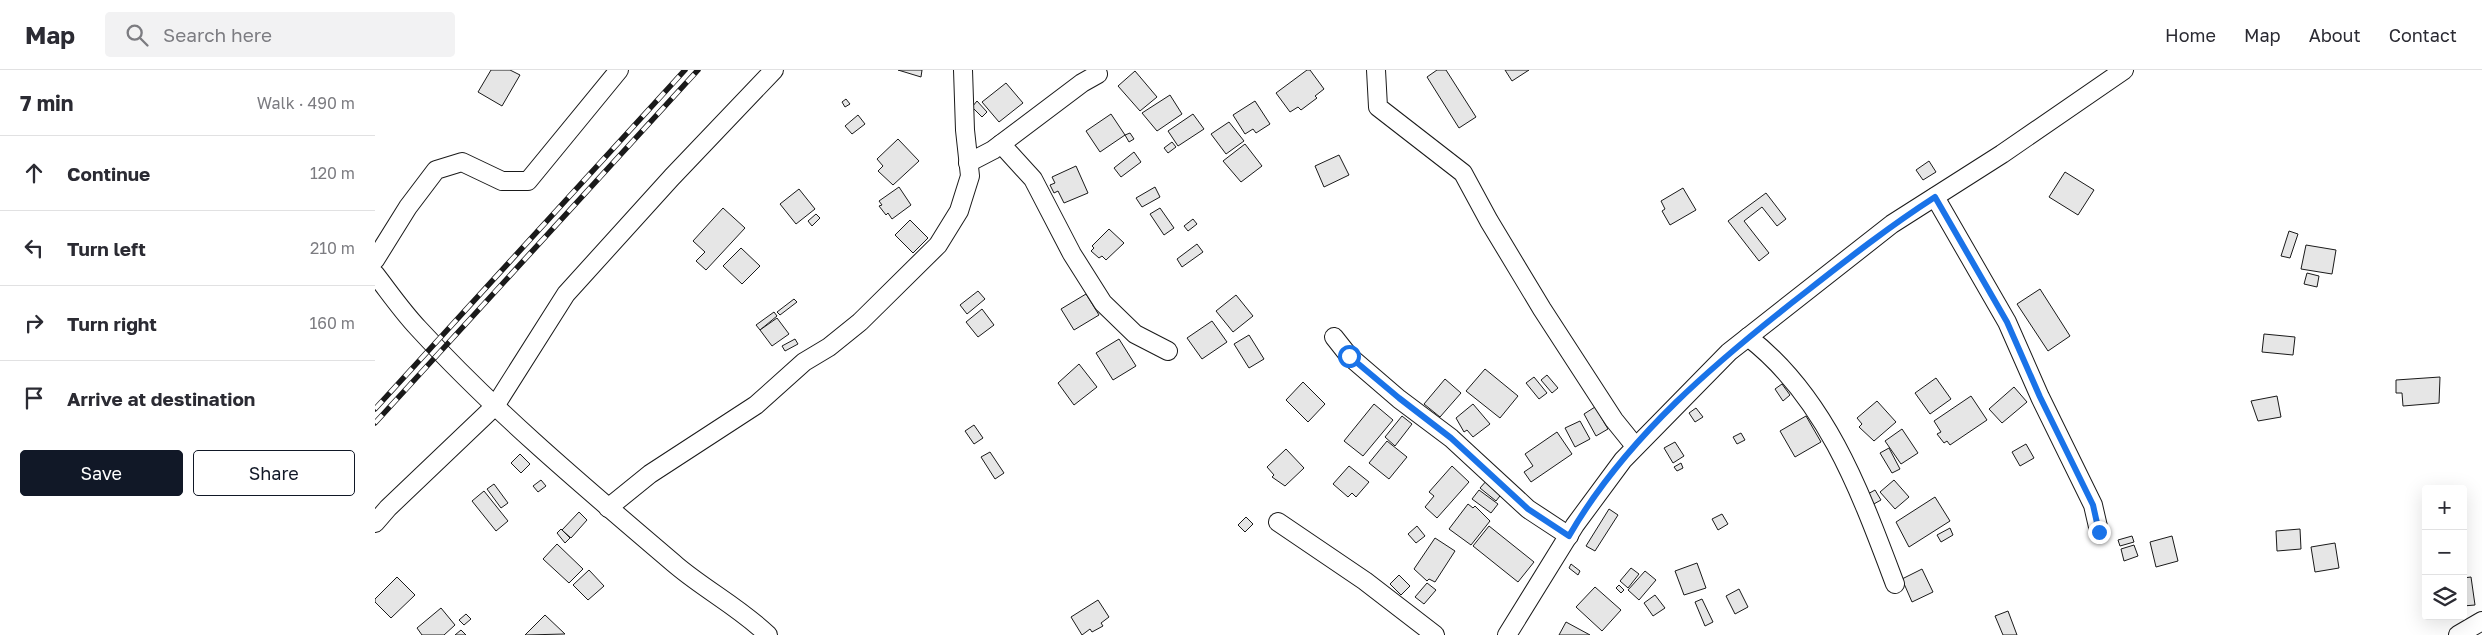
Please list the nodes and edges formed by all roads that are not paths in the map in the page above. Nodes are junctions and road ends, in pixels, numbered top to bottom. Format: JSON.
{"nodes":[{"id":1,"x":619,"y":70,"type":"edge"},
{"id":2,"x":774,"y":70,"type":"edge"},
{"id":3,"x":963,"y":70,"type":"edge"},
{"id":4,"x":1376,"y":70,"type":"edge"},
{"id":5,"x":2124,"y":70,"type":"edge"},
{"id":6,"x":1098,"y":74,"type":"dead end"},
{"id":7,"x":1001,"y":144,"type":"junction"},
{"id":8,"x":969,"y":163,"type":"junction"},
{"id":9,"x":1935,"y":197,"type":"junction"},
{"id":10,"x":375,"y":260,"type":"edge"},
{"id":11,"x":375,"y":274,"type":"edge"},
{"id":12,"x":1334,"y":337,"type":"dead end"},
{"id":13,"x":1748,"y":337,"type":"junction"},
{"id":14,"x":1168,"y":351,"type":"dead end"},
{"id":15,"x":495,"y":406,"type":"junction"},
{"id":16,"x":1635,"y":446,"type":"junction"},
{"id":17,"x":608,"y":508,"type":"junction"},
{"id":18,"x":1278,"y":522,"type":"dead end"},
{"id":19,"x":375,"y":523,"type":"edge"},
{"id":20,"x":2099,"y":532,"type":"dead end"},
{"id":21,"x":1569,"y":536,"type":"junction"},
{"id":22,"x":1895,"y":584,"type":"dead end"},
{"id":23,"x":2482,"y":621,"type":"edge"},
{"id":24,"x":768,"y":635,"type":"edge"},
{"id":25,"x":1435,"y":635,"type":"edge"},
{"id":26,"x":1507,"y":635,"type":"edge"},
{"id":27,"x":2458,"y":635,"type":"edge"}],
"edges":[{"from":1,"to":10,"type":"street"},
{"from":2,"to":15,"type":"street"},
{"from":3,"to":8,"type":"street"},
{"from":4,"to":16,"type":"street"},
{"from":5,"to":9,"type":"street"},
{"from":6,"to":7,"type":"street"},
{"from":7,"to":8,"type":"street"},
{"from":7,"to":14,"type":"street"},
{"from":8,"to":17,"type":"street"},
{"from":9,"to":13,"type":"street"},
{"from":9,"to":20,"type":"street"},
{"from":11,"to":15,"type":"street"},
{"from":12,"to":21,"type":"street"},
{"from":13,"to":16,"type":"street"},
{"from":13,"to":22,"type":"street"},
{"from":15,"to":17,"type":"street"},
{"from":15,"to":19,"type":"street"},
{"from":16,"to":21,"type":"street"},
{"from":17,"to":24,"type":"street"},
{"from":18,"to":25,"type":"street"},
{"from":21,"to":26,"type":"street"},
{"from":23,"to":27,"type":"street"}]}
